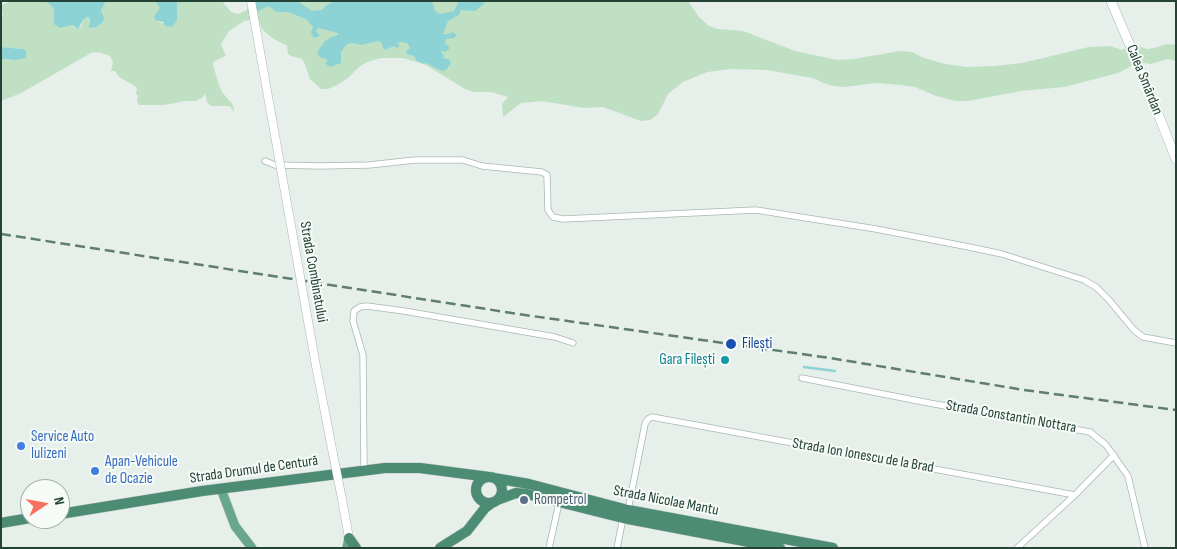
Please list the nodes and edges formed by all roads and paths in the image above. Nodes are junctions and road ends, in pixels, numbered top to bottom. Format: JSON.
{"nodes":[{"id":1,"x":251,"y":1,"type":"edge"},
{"id":2,"x":1111,"y":1,"type":"edge"},
{"id":3,"x":1176,"y":159,"type":"edge"},
{"id":4,"x":265,"y":161,"type":"dead end"},
{"id":5,"x":573,"y":343,"type":"dead end"},
{"id":6,"x":1176,"y":343,"type":"edge"},
{"id":7,"x":802,"y":378,"type":"dead end"},
{"id":8,"x":1114,"y":455,"type":"junction"},
{"id":9,"x":364,"y":470,"type":"junction"},
{"id":10,"x":452,"y":472,"type":"junction"},
{"id":11,"x":492,"y":477,"type":"junction"},
{"id":12,"x":221,"y":489,"type":"junction"},
{"id":13,"x":477,"y":494,"type":"junction"},
{"id":14,"x":1075,"y":495,"type":"junction"},
{"id":15,"x":495,"y":501,"type":"junction"},
{"id":16,"x":559,"y":503,"type":"junction"},
{"id":17,"x":70,"y":512,"type":"edge"},
{"id":18,"x":625,"y":514,"type":"junction"},
{"id":19,"x":20,"y":520,"type":"edge"},
{"id":20,"x":1,"y":523,"type":"edge"},
{"id":21,"x":460,"y":534,"type":"junction"},
{"id":22,"x":349,"y":544,"type":"edge"},
{"id":23,"x":252,"y":548,"type":"edge"},
{"id":24,"x":356,"y":548,"type":"edge"},
{"id":25,"x":440,"y":548,"type":"edge"},
{"id":26,"x":549,"y":548,"type":"edge"},
{"id":27,"x":617,"y":548,"type":"edge"},
{"id":28,"x":780,"y":548,"type":"edge"},
{"id":29,"x":833,"y":548,"type":"edge"},
{"id":30,"x":1017,"y":548,"type":"edge"},
{"id":31,"x":1145,"y":548,"type":"edge"}],
"edges":[{"from":1,"to":22,"type":"street","name":"Strada Combinatului","bridge":true},
{"from":2,"to":3,"type":"main road","name":"Calea Smârdan"},
{"from":4,"to":6,"type":"street"},
{"from":5,"to":9,"type":"street"},
{"from":7,"to":8,"type":"street","name":"Strada Constantin Nottara"},
{"from":8,"to":14,"type":"street"},
{"from":8,"to":31,"type":"street","name":"Strada Constantin Nottara"},
{"from":9,"to":10,"type":"highway","name":"Strada Drumul de Centură"},
{"from":9,"to":12,"type":"highway","name":"Strada Drumul de Centură"},
{"from":10,"to":11,"type":"highway","name":"Strada Drumul de Centură"},
{"from":10,"to":13,"type":"highway","name":"Strada Drumul de Centură"},
{"from":11,"to":13,"type":"highway"},
{"from":11,"to":15,"type":"highway"},
{"from":11,"to":18,"type":"highway","name":"Strada Nicolae Mantu"},
{"from":12,"to":17,"type":"highway","name":"Strada Drumul de Centură"},
{"from":12,"to":23,"type":"main road"},
{"from":13,"to":15,"type":"highway"},
{"from":13,"to":21,"type":"highway"},
{"from":14,"to":18,"type":"street","name":"Strada Ion Ionescu de la Brad"},
{"from":14,"to":30,"type":"street"},
{"from":15,"to":16,"type":"highway"},
{"from":15,"to":21,"type":"highway"},
{"from":16,"to":18,"type":"highway"},
{"from":16,"to":26,"type":"street"},
{"from":18,"to":27,"type":"street"},
{"from":18,"to":28,"type":"highway"},
{"from":18,"to":29,"type":"highway","name":"Strada Nicolae Mantu"},
{"from":19,"to":20,"type":"highway"},
{"from":21,"to":25,"type":"highway"},
{"from":22,"to":24,"type":"highway"}]}
